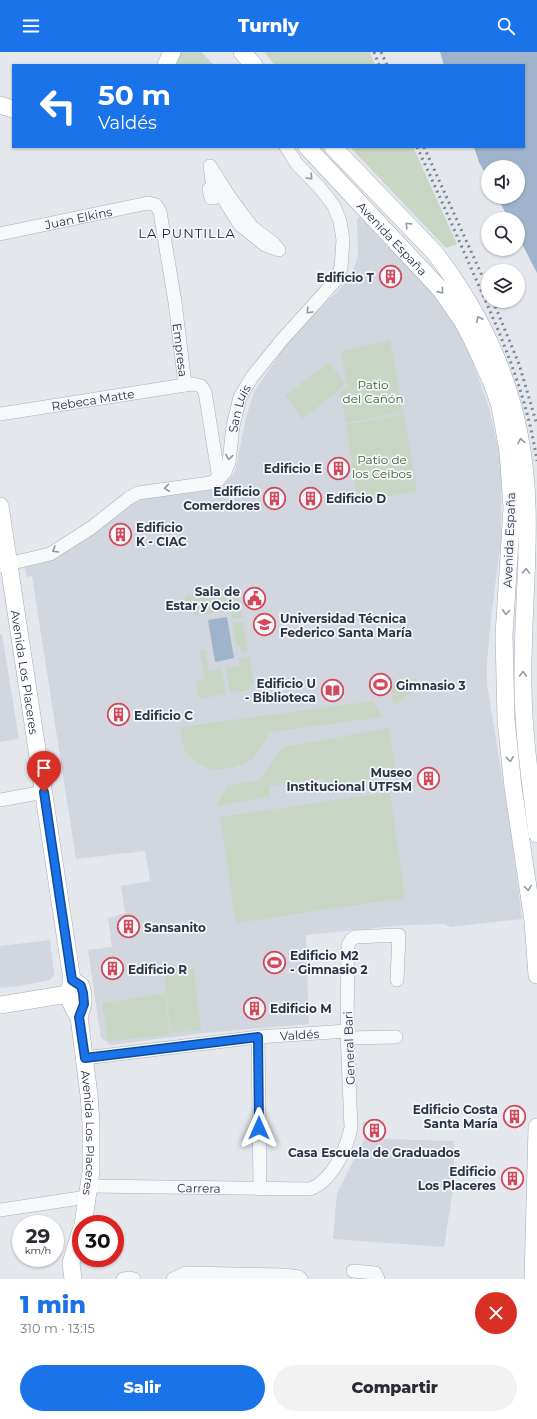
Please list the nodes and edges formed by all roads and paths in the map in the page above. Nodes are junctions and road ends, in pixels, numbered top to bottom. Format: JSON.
{"nodes":[{"id":1,"x":172,"y":52,"type":"edge"},
{"id":2,"x":242,"y":52,"type":"edge"},
{"id":3,"x":166,"y":64,"type":"edge"},
{"id":4,"x":253,"y":64,"type":"edge"},
{"id":5,"x":0,"y":105,"type":"edge"},
{"id":6,"x":12,"y":109,"type":"edge"},
{"id":7,"x":287,"y":148,"type":"edge"},
{"id":8,"x":308,"y":148,"type":"edge"},
{"id":9,"x":334,"y":148,"type":"edge"},
{"id":10,"x":156,"y":205,"type":"joint"},
{"id":11,"x":0,"y":234,"type":"edge"},
{"id":12,"x":279,"y":250,"type":"joint"},
{"id":13,"x":185,"y":385,"type":"junction"},
{"id":14,"x":0,"y":414,"type":"edge"},
{"id":15,"x":219,"y":479,"type":"junction"},
{"id":16,"x":0,"y":506,"type":"edge"},
{"id":17,"x":5,"y":565,"type":"edge"},
{"id":18,"x":44,"y":792,"type":"junction"},
{"id":19,"x":0,"y":800,"type":"edge"},
{"id":20,"x":537,"y":834,"type":"edge"},
{"id":21,"x":537,"y":975,"type":"edge"},
{"id":22,"x":397,"y":980,"type":"dead end"},
{"id":23,"x":70,"y":987,"type":"junction"},
{"id":24,"x":0,"y":1005,"type":"edge"},
{"id":25,"x":348,"y":1034,"type":"junction"},
{"id":26,"x":258,"y":1037,"type":"junction"},
{"id":27,"x":396,"y":1037,"type":"dead end"},
{"id":28,"x":85,"y":1058,"type":"junction"},
{"id":29,"x":537,"y":1127,"type":"edge"},
{"id":30,"x":260,"y":1189,"type":"junction"},
{"id":31,"x":310,"y":1189,"type":"joint"},
{"id":32,"x":88,"y":1192,"type":"junction"},
{"id":33,"x":0,"y":1210,"type":"edge"},
{"id":34,"x":84,"y":1215,"type":"edge"},
{"id":35,"x":72,"y":1261,"type":"edge"},
{"id":36,"x":353,"y":1271,"type":"dead end"},
{"id":37,"x":73,"y":1279,"type":"edge"},
{"id":38,"x":123,"y":1279,"type":"edge"},
{"id":39,"x":134,"y":1279,"type":"edge"},
{"id":40,"x":173,"y":1279,"type":"edge"},
{"id":41,"x":301,"y":1279,"type":"edge"},
{"id":42,"x":378,"y":1279,"type":"edge"},
{"id":43,"x":533,"y":1279,"type":"edge"}],
"edges":[{"from":1,"to":3,"type":"main road"},
{"from":2,"to":4,"type":"main road"},
{"from":5,"to":6,"type":"main road"},
{"from":7,"to":15,"type":"street","name":"San Luis","one_way":true},
{"from":8,"to":21,"type":"main road","name":"Avenida España","one_way":true},
{"from":20,"to":9,"type":"main road","name":"Avenida España","one_way":true},
{"from":10,"to":11,"type":"street","name":"Juan Elkins"},
{"from":10,"to":13,"type":"street","name":"Empresa"},
{"from":12,"to":12,"type":"street"},
{"from":13,"to":14,"type":"street","name":"Rebeca Matte"},
{"from":13,"to":15,"type":"street","name":"Empresa"},
{"from":15,"to":17,"type":"street","one_way":true},
{"from":16,"to":17,"type":"main road","name":"Avenida Los Placeres"},
{"from":17,"to":18,"type":"main road","name":"Avenida Los Placeres"},
{"from":18,"to":19,"type":"street"},
{"from":18,"to":23,"type":"main road","name":"Avenida Los Placeres"},
{"from":22,"to":25,"type":"street","name":"General Bari"},
{"from":23,"to":24,"type":"main road"},
{"from":23,"to":28,"type":"main road","name":"Avenida Los Placeres"},
{"from":25,"to":26,"type":"street","name":"Valdés"},
{"from":25,"to":27,"type":"street","name":"Valdés"},
{"from":25,"to":31,"type":"street","name":"General Bari"},
{"from":26,"to":28,"type":"street","name":"Valdés"},
{"from":26,"to":30,"type":"street"},
{"from":28,"to":32,"type":"main road","name":"Avenida Los Placeres"},
{"from":29,"to":43,"type":"main road"},
{"from":30,"to":31,"type":"street","name":"Carrera"},
{"from":30,"to":32,"type":"street","name":"Carrera"},
{"from":32,"to":33,"type":"street","name":"Carrera"},
{"from":32,"to":34,"type":"main road","name":"Avenida Los Placeres"},
{"from":35,"to":37,"type":"main road"},
{"from":36,"to":42,"type":"street"},
{"from":38,"to":39,"type":"street"},
{"from":40,"to":41,"type":"street"}]}
